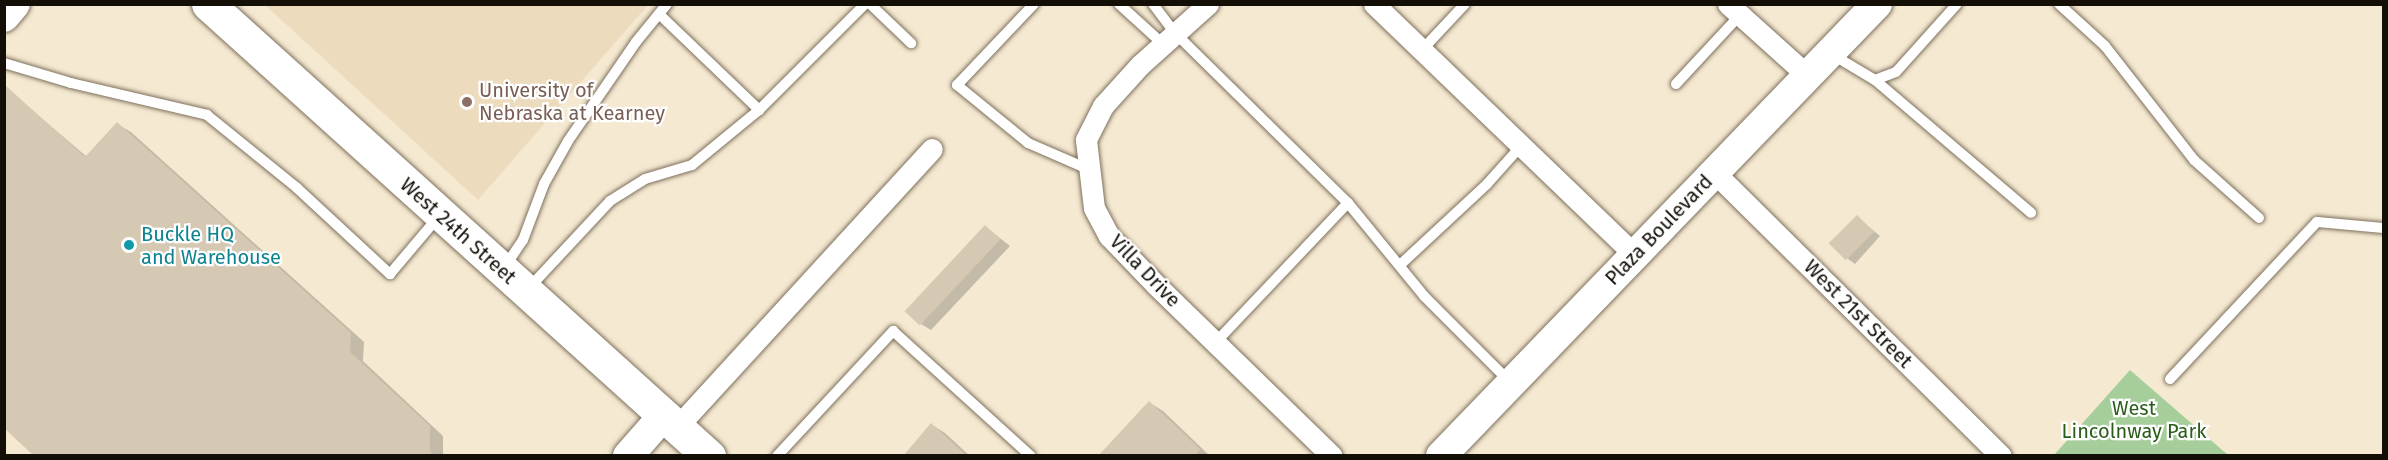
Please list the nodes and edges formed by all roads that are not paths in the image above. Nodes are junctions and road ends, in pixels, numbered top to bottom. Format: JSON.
{"nodes":[{"id":1,"x":15,"y":4,"type":"edge"},
{"id":2,"x":208,"y":4,"type":"edge"},
{"id":3,"x":667,"y":4,"type":"edge"},
{"id":4,"x":865,"y":4,"type":"edge"},
{"id":5,"x":870,"y":4,"type":"edge"},
{"id":6,"x":1034,"y":4,"type":"edge"},
{"id":7,"x":1119,"y":4,"type":"edge"},
{"id":8,"x":1153,"y":4,"type":"edge"},
{"id":9,"x":1208,"y":4,"type":"edge"},
{"id":10,"x":1465,"y":4,"type":"edge"},
{"id":11,"x":1877,"y":4,"type":"edge"},
{"id":12,"x":1957,"y":4,"type":"edge"},
{"id":13,"x":2059,"y":4,"type":"edge"},
{"id":14,"x":1381,"y":7,"type":"edge"},
{"id":15,"x":1734,"y":10,"type":"edge"},
{"id":16,"x":659,"y":14,"type":"junction"},
{"id":17,"x":4,"y":17,"type":"edge"},
{"id":18,"x":1169,"y":39,"type":"junction"},
{"id":19,"x":911,"y":43,"type":"dead end"},
{"id":20,"x":1421,"y":51,"type":"junction"},
{"id":21,"x":1830,"y":53,"type":"junction"},
{"id":22,"x":4,"y":63,"type":"edge"},
{"id":23,"x":1808,"y":76,"type":"junction"},
{"id":24,"x":1875,"y":80,"type":"junction"},
{"id":25,"x":1676,"y":84,"type":"dead end"},
{"id":26,"x":759,"y":110,"type":"junction"},
{"id":27,"x":1521,"y":146,"type":"junction"},
{"id":28,"x":932,"y":149,"type":"dead end"},
{"id":29,"x":1088,"y":169,"type":"junction"},
{"id":30,"x":1715,"y":173,"type":"junction"},
{"id":31,"x":1348,"y":203,"type":"junction"},
{"id":32,"x":2031,"y":213,"type":"dead end"},
{"id":33,"x":440,"y":215,"type":"junction"},
{"id":34,"x":2259,"y":218,"type":"dead end"},
{"id":35,"x":2384,"y":228,"type":"edge"},
{"id":36,"x":1635,"y":255,"type":"junction"},
{"id":37,"x":1401,"y":264,"type":"junction"},
{"id":38,"x":514,"y":281,"type":"junction"},
{"id":39,"x":1215,"y":343,"type":"junction"},
{"id":40,"x":2170,"y":379,"type":"dead end"},
{"id":41,"x":1511,"y":383,"type":"junction"},
{"id":42,"x":671,"y":421,"type":"junction"},
{"id":43,"x":627,"y":456,"type":"edge"},
{"id":44,"x":709,"y":456,"type":"edge"},
{"id":45,"x":777,"y":456,"type":"edge"},
{"id":46,"x":1031,"y":456,"type":"edge"},
{"id":47,"x":1332,"y":456,"type":"edge"},
{"id":48,"x":1441,"y":456,"type":"edge"},
{"id":49,"x":2001,"y":456,"type":"edge"}],
"edges":[{"from":1,"to":17,"type":"street"},
{"from":2,"to":33,"type":"main road","name":"West 24th Street"},
{"from":3,"to":16,"type":"lane"},
{"from":4,"to":26,"type":"lane"},
{"from":5,"to":19,"type":"lane"},
{"from":6,"to":29,"type":"lane"},
{"from":7,"to":18,"type":"lane"},
{"from":8,"to":18,"type":"lane"},
{"from":9,"to":18,"type":"street","name":"Villa Drive"},
{"from":10,"to":20,"type":"lane"},
{"from":11,"to":21,"type":"street","name":"Plaza Boulevard"},
{"from":12,"to":24,"type":"lane"},
{"from":13,"to":34,"type":"lane"},
{"from":14,"to":20,"type":"street"},
{"from":15,"to":23,"type":"street"},
{"from":15,"to":25,"type":"lane"},
{"from":16,"to":26,"type":"lane"},
{"from":16,"to":38,"type":"lane"},
{"from":18,"to":29,"type":"street","name":"Villa Drive"},
{"from":18,"to":31,"type":"lane"},
{"from":20,"to":27,"type":"street"},
{"from":21,"to":23,"type":"street","name":"Plaza Boulevard"},
{"from":21,"to":24,"type":"lane"},
{"from":22,"to":33,"type":"lane"},
{"from":23,"to":30,"type":"street","name":"Plaza Boulevard"},
{"from":24,"to":32,"type":"lane"},
{"from":26,"to":38,"type":"lane"},
{"from":27,"to":36,"type":"street"},
{"from":27,"to":37,"type":"lane"},
{"from":28,"to":42,"type":"street"},
{"from":29,"to":39,"type":"street","name":"Villa Drive"},
{"from":30,"to":36,"type":"street","name":"Plaza Boulevard"},
{"from":30,"to":49,"type":"street","name":"West 21st Street"},
{"from":31,"to":37,"type":"lane"},
{"from":31,"to":39,"type":"lane"},
{"from":33,"to":38,"type":"main road","name":"West 24th Street"},
{"from":35,"to":40,"type":"lane"},
{"from":36,"to":41,"type":"street","name":"Plaza Boulevard"},
{"from":37,"to":41,"type":"lane"},
{"from":38,"to":42,"type":"main road","name":"West 24th Street"},
{"from":39,"to":47,"type":"street","name":"Villa Drive"},
{"from":41,"to":48,"type":"street","name":"Plaza Boulevard"},
{"from":42,"to":43,"type":"street"},
{"from":42,"to":44,"type":"main road","name":"West 24th Street"},
{"from":45,"to":46,"type":"lane"}]}
